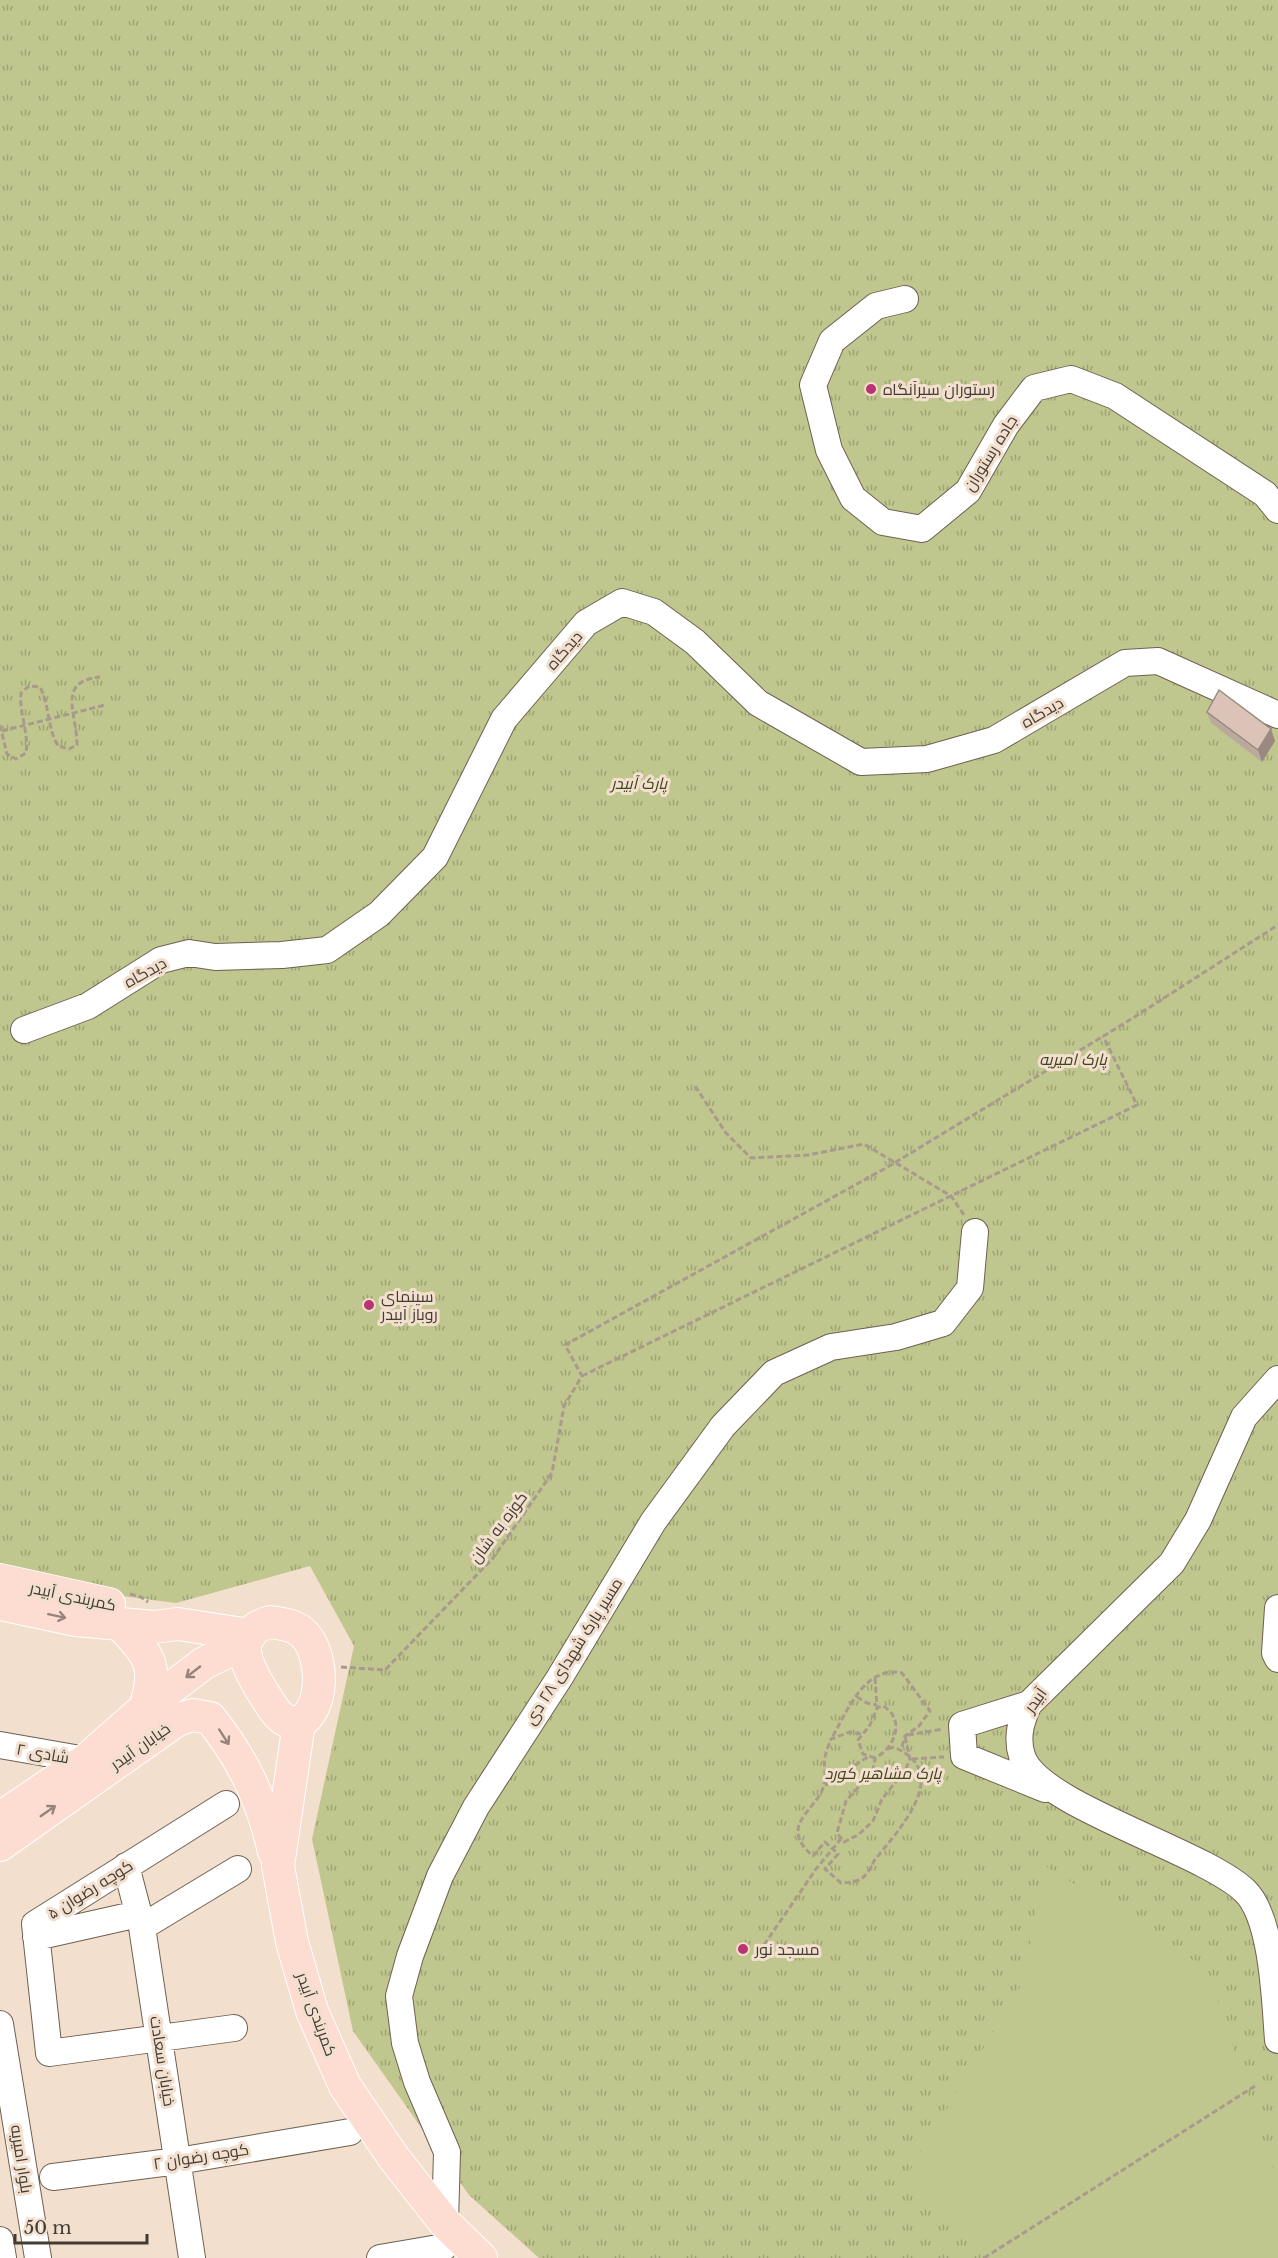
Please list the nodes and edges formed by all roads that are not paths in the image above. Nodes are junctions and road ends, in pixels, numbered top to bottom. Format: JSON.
{"nodes":[{"id":1,"x":905,"y":299,"type":"dead end"},
{"id":2,"x":1278,"y":510,"type":"edge"},
{"id":3,"x":1278,"y":715,"type":"edge"},
{"id":4,"x":24,"y":1030,"type":"dead end"},
{"id":5,"x":975,"y":1232,"type":"road end"},
{"id":6,"x":1278,"y":1379,"type":"edge"},
{"id":7,"x":0,"y":1580,"type":"edge"},
{"id":8,"x":0,"y":1604,"type":"edge"},
{"id":9,"x":1278,"y":1608,"type":"edge"},
{"id":10,"x":120,"y":1624,"type":"junction"},
{"id":11,"x":178,"y":1624,"type":"junction"},
{"id":12,"x":247,"y":1639,"type":"junction"},
{"id":13,"x":1278,"y":1659,"type":"edge"},
{"id":14,"x":1029,"y":1704,"type":"junction"},
{"id":15,"x":145,"y":1708,"type":"junction"},
{"id":16,"x":299,"y":1723,"type":"junction"},
{"id":17,"x":0,"y":1745,"type":"edge"},
{"id":18,"x":86,"y":1760,"type":"junction"},
{"id":19,"x":1056,"y":1793,"type":"junction"},
{"id":20,"x":226,"y":1804,"type":"dead end"},
{"id":21,"x":0,"y":1818,"type":"edge"},
{"id":22,"x":0,"y":1845,"type":"edge"},
{"id":23,"x":126,"y":1866,"type":"junction"},
{"id":24,"x":278,"y":1866,"type":"junction"},
{"id":25,"x":238,"y":1869,"type":"dead end"},
{"id":26,"x":140,"y":1921,"type":"junction"},
{"id":27,"x":36,"y":1937,"type":"junction"},
{"id":28,"x":0,"y":2024,"type":"edge"},
{"id":29,"x":234,"y":2028,"type":"dead end"},
{"id":30,"x":160,"y":2040,"type":"junction"},
{"id":31,"x":1278,"y":2040,"type":"edge"},
{"id":32,"x":350,"y":2132,"type":"dead end"},
{"id":33,"x":178,"y":2161,"type":"junction"},
{"id":34,"x":53,"y":2177,"type":"dead end"},
{"id":35,"x":444,"y":2235,"type":"junction"},
{"id":36,"x":0,"y":2240,"type":"edge"},
{"id":37,"x":3,"y":2258,"type":"edge"},
{"id":38,"x":38,"y":2258,"type":"edge"},
{"id":39,"x":192,"y":2258,"type":"edge"},
{"id":40,"x":380,"y":2258,"type":"edge"},
{"id":41,"x":481,"y":2258,"type":"edge"}],
"edges":[{"from":1,"to":2,"type":"street","name":"جاده رستوران"},
{"from":3,"to":4,"type":"street","name":"دیدگاه"},
{"from":5,"to":35,"type":"street","name":"مسیر پارک شهدای ۲۸ دی"},
{"from":6,"to":14,"type":"street","name":"آبیدر"},
{"from":7,"to":11,"type":"main road","name":"کمربندی آبیدر"},
{"from":8,"to":10,"type":"main road","name":"کمربندی آبیدر","one_way":true},
{"from":9,"to":13,"type":"street"},
{"from":10,"to":11,"type":"main road","name":"کمربندی آبیدر"},
{"from":10,"to":15,"type":"main road"},
{"from":11,"to":12,"type":"main road","name":"کمربندی آبیدر"},
{"from":12,"to":15,"type":"main road","name":"خیابان آبیدر","one_way":true},
{"from":12,"to":16,"type":"main road"},
{"from":12,"to":16,"type":"main road"},
{"from":14,"to":19,"type":"street","name":"آبیدر"},
{"from":14,"to":19,"type":"street"},
{"from":15,"to":18,"type":"main road","name":"خیابان آبیدر"},
{"from":16,"to":24,"type":"main road","name":"کمربندی آبیدر"},
{"from":17,"to":18,"type":"street","name":"شادی ۲"},
{"from":18,"to":21,"type":"main road","name":"خیابان آبیدر"},
{"from":19,"to":31,"type":"street","name":"آبیدر"},
{"from":20,"to":23,"type":"street","name":"کوچه رضوان ۵"},
{"from":22,"to":24,"type":"main road","name":"خیابان آبیدر","one_way":true},
{"from":23,"to":26,"type":"street","name":"خیابان سعادت"},
{"from":23,"to":27,"type":"street","name":"کوچه رضوان ۵"},
{"from":24,"to":35,"type":"main road","name":"کمربندی آبیدر"},
{"from":25,"to":26,"type":"street"},
{"from":26,"to":27,"type":"street"},
{"from":26,"to":30,"type":"street","name":"خیابان سعادت"},
{"from":27,"to":30,"type":"street","name":"کوچه رضوان ۵"},
{"from":28,"to":38,"type":"street","name":"بلوار امیریه"},
{"from":29,"to":30,"type":"street"},
{"from":30,"to":33,"type":"street","name":"خیابان سعادت"},
{"from":32,"to":33,"type":"street","name":"کوچه رضوان ۲"},
{"from":33,"to":34,"type":"street","name":"کوچه رضوان ۲"},
{"from":33,"to":39,"type":"street","name":"خیابان سعادت"},
{"from":35,"to":40,"type":"street"},
{"from":35,"to":41,"type":"main road","name":"کمربندی آبیدر"},
{"from":36,"to":37,"type":"street"}]}
